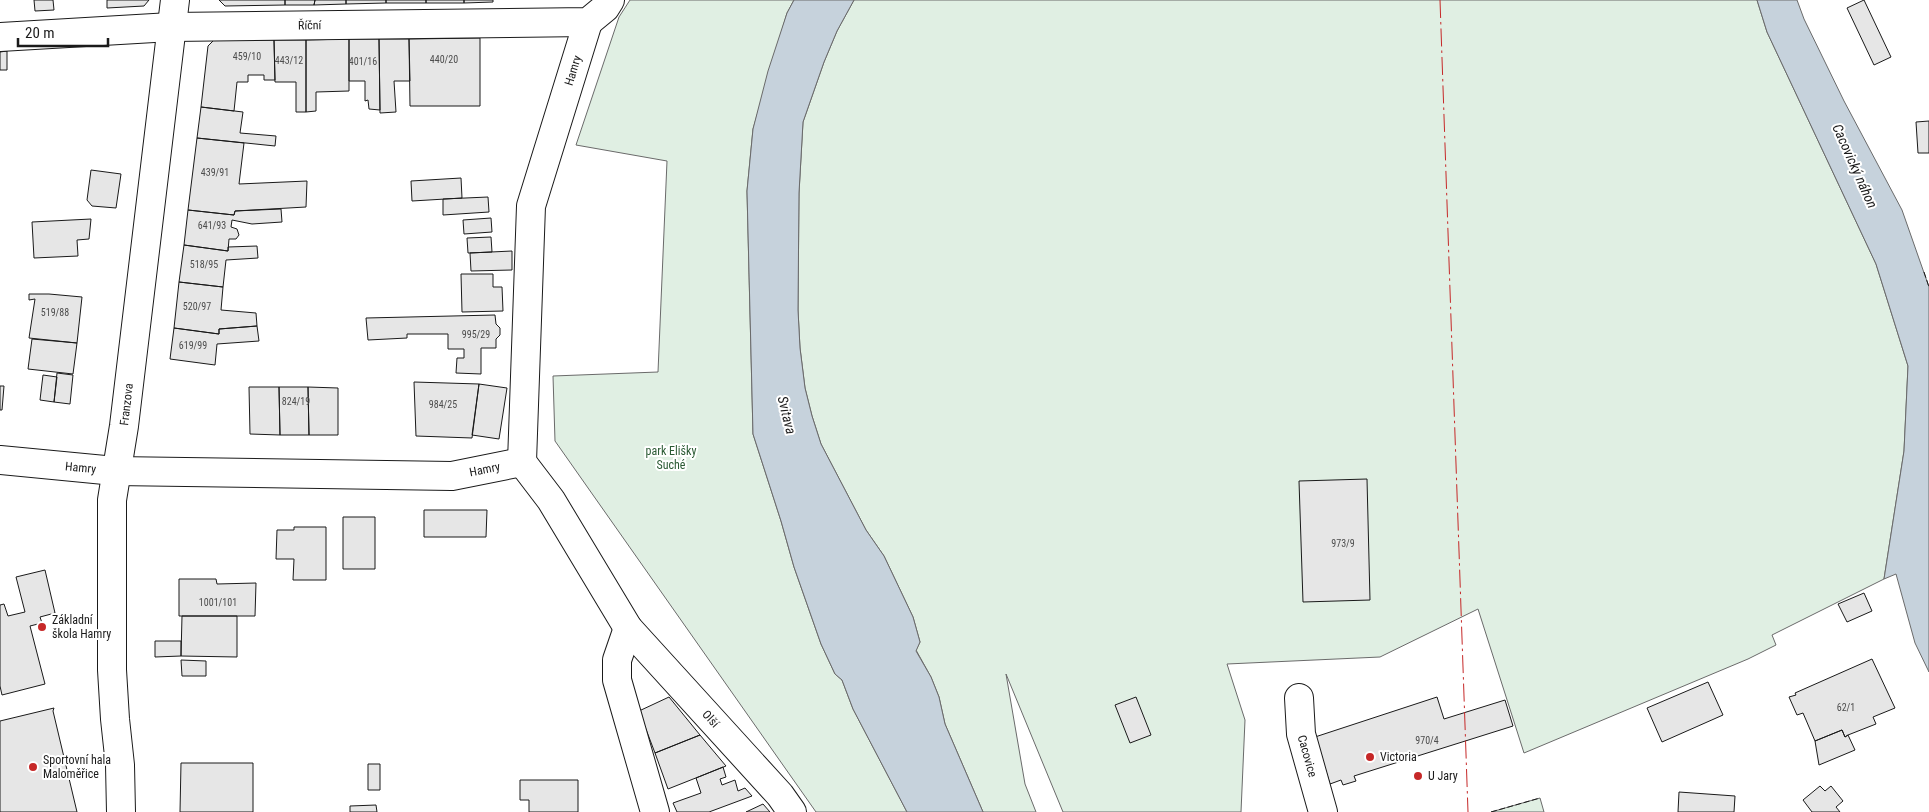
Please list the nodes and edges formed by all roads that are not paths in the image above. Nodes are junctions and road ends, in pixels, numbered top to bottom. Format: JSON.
{"nodes":[{"id":1,"x":175,"y":0,"type":"edge"},
{"id":2,"x":610,"y":0,"type":"edge"},
{"id":3,"x":588,"y":22,"type":"junction"},
{"id":4,"x":171,"y":27,"type":"junction"},
{"id":5,"x":0,"y":37,"type":"edge"},
{"id":6,"x":0,"y":460,"type":"edge"},
{"id":7,"x":522,"y":462,"type":"junction"},
{"id":8,"x":116,"y":471,"type":"junction"},
{"id":9,"x":628,"y":628,"type":"junction"},
{"id":10,"x":1299,"y":698,"type":"dead end"},
{"id":11,"x":121,"y":812,"type":"edge"},
{"id":12,"x":655,"y":812,"type":"edge"},
{"id":13,"x":792,"y":812,"type":"edge"},
{"id":14,"x":1323,"y":812,"type":"edge"}],
"edges":[{"from":1,"to":4,"type":"street","name":"Franzova"},
{"from":2,"to":3,"type":"street"},
{"from":3,"to":4,"type":"street","name":"Říční"},
{"from":3,"to":7,"type":"street","name":"Hamry"},
{"from":4,"to":5,"type":"street","name":"Říční"},
{"from":4,"to":8,"type":"street","name":"Franzova"},
{"from":6,"to":8,"type":"street","name":"Hamry"},
{"from":7,"to":8,"type":"street","name":"Hamry"},
{"from":7,"to":9,"type":"street","name":"Olší"},
{"from":8,"to":11,"type":"street","name":"Franzova"},
{"from":9,"to":12,"type":"street"},
{"from":9,"to":13,"type":"street","name":"Olší"},
{"from":10,"to":14,"type":"street","name":"Cacovice"}]}
